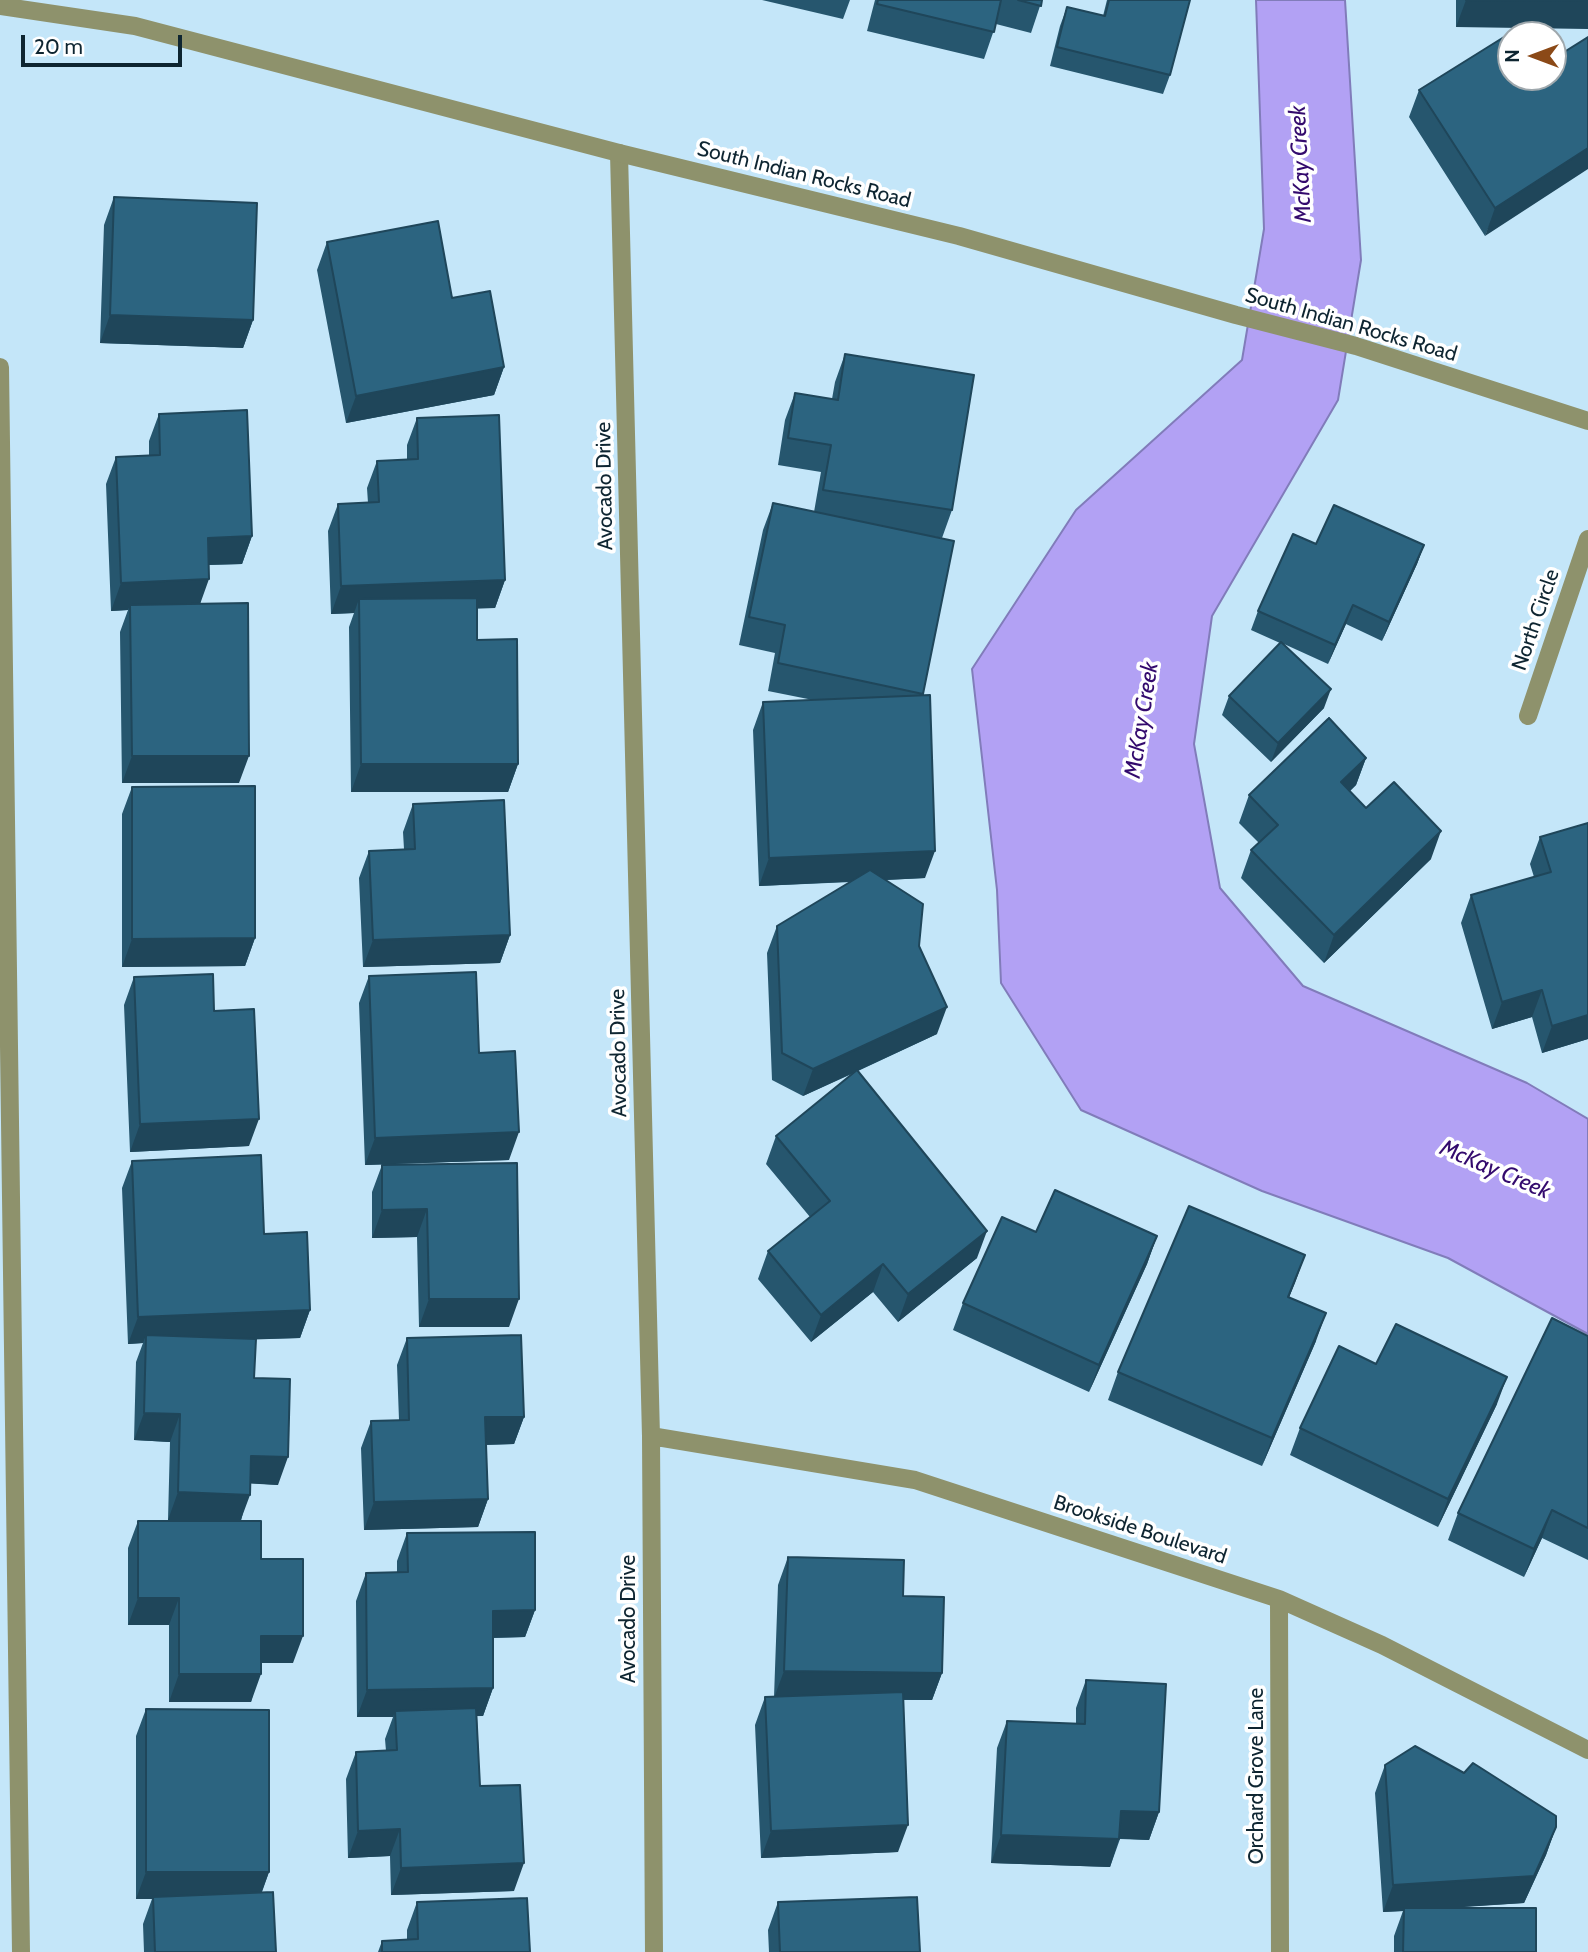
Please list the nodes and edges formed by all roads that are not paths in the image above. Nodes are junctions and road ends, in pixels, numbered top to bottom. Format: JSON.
{"nodes":[{"id":1,"x":0,"y":6,"type":"edge"},
{"id":2,"x":620,"y":153,"type":"junction"},
{"id":3,"x":0,"y":368,"type":"edge"},
{"id":4,"x":1588,"y":421,"type":"edge"},
{"id":5,"x":1588,"y":539,"type":"edge"},
{"id":6,"x":1528,"y":716,"type":"dead end"},
{"id":7,"x":651,"y":1436,"type":"junction"},
{"id":8,"x":1279,"y":1599,"type":"junction"},
{"id":9,"x":1588,"y":1750,"type":"edge"},
{"id":10,"x":21,"y":1952,"type":"edge"},
{"id":11,"x":654,"y":1952,"type":"edge"},
{"id":12,"x":1280,"y":1952,"type":"edge"}],
"edges":[{"from":1,"to":2,"type":"street","name":"South Indian Rocks Road"},
{"from":2,"to":4,"type":"street","name":"South Indian Rocks Road"},
{"from":2,"to":7,"type":"street","name":"Avocado Drive"},
{"from":3,"to":10,"type":"street"},
{"from":5,"to":6,"type":"street","name":"North Circle"},
{"from":7,"to":8,"type":"street","name":"Brookside Boulevard"},
{"from":7,"to":11,"type":"street","name":"Avocado Drive"},
{"from":8,"to":9,"type":"street","name":"Brookside Boulevard"},
{"from":8,"to":12,"type":"street","name":"Orchard Grove Lane"}]}
